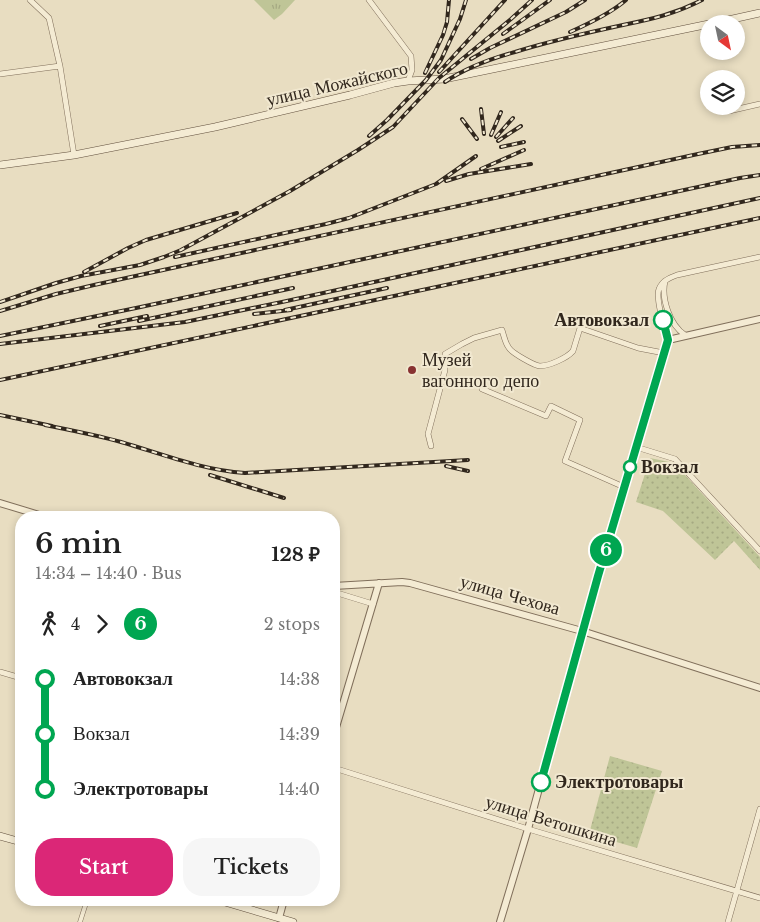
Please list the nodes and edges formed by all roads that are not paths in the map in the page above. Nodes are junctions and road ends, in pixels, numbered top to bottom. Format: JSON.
{"nodes":[{"id":1,"x":30,"y":0,"type":"edge"},
{"id":2,"x":369,"y":0,"type":"edge"},
{"id":3,"x":760,"y":13,"type":"edge"},
{"id":4,"x":745,"y":16,"type":"edge"},
{"id":5,"x":700,"y":26,"type":"edge"},
{"id":6,"x":60,"y":66,"type":"junction"},
{"id":7,"x":0,"y":74,"type":"edge"},
{"id":8,"x":408,"y":81,"type":"junction"},
{"id":9,"x":760,"y":104,"type":"edge"},
{"id":10,"x":745,"y":107,"type":"edge"},
{"id":11,"x":74,"y":155,"type":"junction"},
{"id":12,"x":0,"y":165,"type":"edge"},
{"id":13,"x":760,"y":257,"type":"edge"},
{"id":14,"x":665,"y":280,"type":"junction"},
{"id":15,"x":760,"y":319,"type":"edge"},
{"id":16,"x":685,"y":335,"type":"junction"},
{"id":17,"x":668,"y":340,"type":"junction"},
{"id":18,"x":664,"y":353,"type":"junction"},
{"id":19,"x":482,"y":388,"type":"dead end"},
{"id":20,"x":431,"y":446,"type":"dead end"},
{"id":21,"x":636,"y":447,"type":"junction"},
{"id":22,"x":624,"y":487,"type":"junction"},
{"id":23,"x":0,"y":503,"type":"edge"},
{"id":24,"x":26,"y":511,"type":"edge"},
{"id":25,"x":760,"y":551,"type":"edge"},
{"id":26,"x":379,"y":583,"type":"junction"},
{"id":27,"x":340,"y":586,"type":"edge"},
{"id":28,"x":340,"y":594,"type":"edge"},
{"id":29,"x":373,"y":604,"type":"junction"},
{"id":30,"x":582,"y":631,"type":"junction"},
{"id":31,"x":0,"y":672,"type":"edge"},
{"id":32,"x":15,"y":676,"type":"edge"},
{"id":33,"x":760,"y":688,"type":"edge"},
{"id":34,"x":340,"y":714,"type":"edge"},
{"id":35,"x":340,"y":770,"type":"edge"},
{"id":36,"x":760,"y":809,"type":"edge"},
{"id":37,"x":528,"y":829,"type":"junction"},
{"id":38,"x":0,"y":836,"type":"edge"},
{"id":39,"x":15,"y":840,"type":"edge"},
{"id":40,"x":736,"y":891,"type":"junction"},
{"id":41,"x":760,"y":898,"type":"edge"},
{"id":42,"x":85,"y":906,"type":"edge"},
{"id":43,"x":238,"y":906,"type":"edge"},
{"id":44,"x":282,"y":906,"type":"edge"},
{"id":45,"x":279,"y":918,"type":"junction"},
{"id":46,"x":80,"y":922,"type":"edge"},
{"id":47,"x":293,"y":922,"type":"edge"},
{"id":48,"x":500,"y":922,"type":"edge"},
{"id":49,"x":728,"y":922,"type":"edge"}],
"edges":[{"from":1,"to":6,"type":"street"},
{"from":2,"to":8,"type":"street"},
{"from":3,"to":4,"type":"main road","name":"улица Можайского"},
{"from":5,"to":8,"type":"main road","name":"улица Можайского"},
{"from":6,"to":7,"type":"street"},
{"from":6,"to":11,"type":"street"},
{"from":8,"to":11,"type":"main road","name":"улица Можайского"},
{"from":9,"to":10,"type":"street"},
{"from":11,"to":12,"type":"main road","name":"улица Можайского"},
{"from":13,"to":14,"type":"street"},
{"from":14,"to":16,"type":"street"},
{"from":14,"to":17,"type":"street"},
{"from":15,"to":16,"type":"street"},
{"from":16,"to":17,"type":"street"},
{"from":17,"to":18,"type":"street"},
{"from":18,"to":20,"type":"street"},
{"from":18,"to":21,"type":"street"},
{"from":19,"to":22,"type":"street"},
{"from":21,"to":22,"type":"street"},
{"from":21,"to":25,"type":"street"},
{"from":22,"to":30,"type":"street"},
{"from":23,"to":24,"type":"street"},
{"from":26,"to":27,"type":"street","name":"улица Чехова"},
{"from":26,"to":29,"type":"street"},
{"from":26,"to":30,"type":"street","name":"улица Чехова"},
{"from":28,"to":29,"type":"street"},
{"from":29,"to":34,"type":"street"},
{"from":30,"to":33,"type":"street","name":"улица Чехова"},
{"from":30,"to":37,"type":"street"},
{"from":31,"to":32,"type":"street"},
{"from":35,"to":37,"type":"street","name":"улица Ветошкина"},
{"from":36,"to":40,"type":"street"},
{"from":37,"to":40,"type":"street","name":"улица Ветошкина"},
{"from":37,"to":48,"type":"street"},
{"from":38,"to":39,"type":"main road"},
{"from":40,"to":41,"type":"street","name":"улица Ветошкина"},
{"from":40,"to":49,"type":"street"},
{"from":42,"to":46,"type":"street"},
{"from":43,"to":45,"type":"main road"},
{"from":44,"to":45,"type":"street"},
{"from":45,"to":47,"type":"main road"}]}
